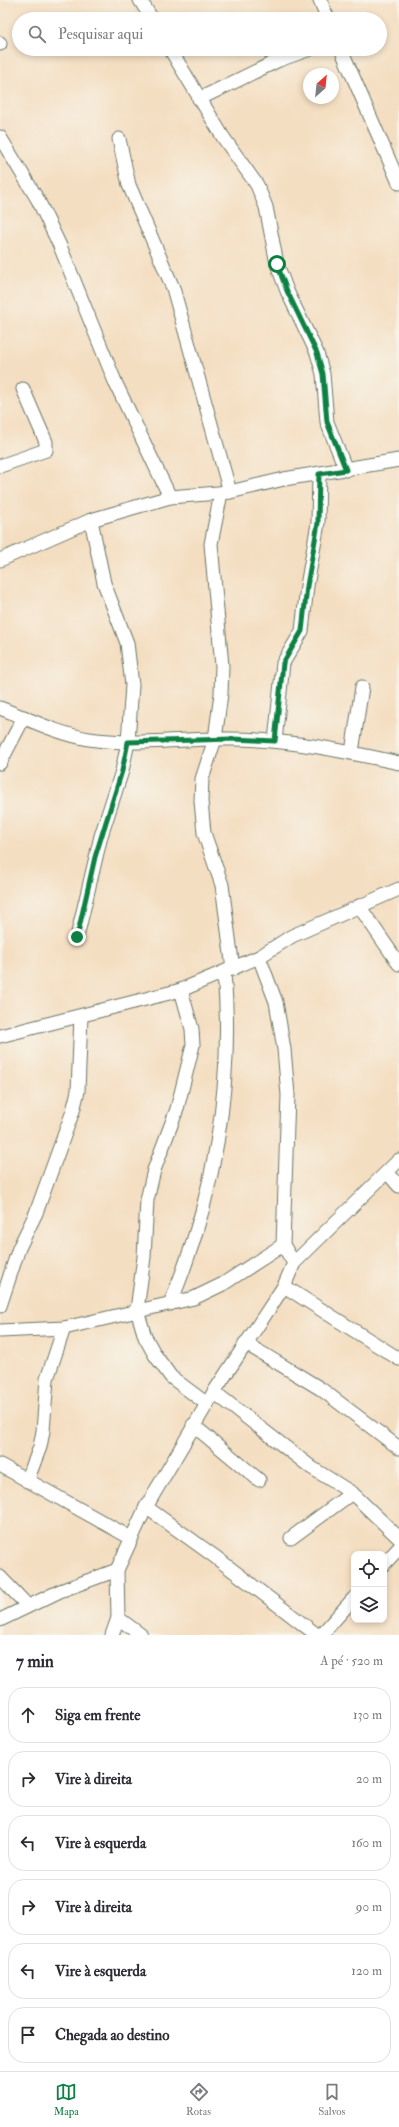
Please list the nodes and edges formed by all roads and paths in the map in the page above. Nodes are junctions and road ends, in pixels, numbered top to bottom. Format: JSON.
{"nodes":[{"id":1,"x":140,"y":0,"type":"edge"},
{"id":2,"x":320,"y":0,"type":"edge"},
{"id":3,"x":148,"y":12,"type":"edge"},
{"id":4,"x":325,"y":12,"type":"edge"},
{"id":5,"x":174,"y":56,"type":"edge"},
{"id":6,"x":290,"y":56,"type":"edge"},
{"id":7,"x":344,"y":56,"type":"edge"},
{"id":8,"x":199,"y":99,"type":"junction"},
{"id":9,"x":0,"y":137,"type":"edge"},
{"id":10,"x":119,"y":139,"type":"dead end"},
{"id":11,"x":399,"y":183,"type":"edge"},
{"id":12,"x":24,"y":389,"type":"dead end"},
{"id":13,"x":399,"y":460,"type":"edge"},
{"id":14,"x":0,"y":466,"type":"edge"},
{"id":15,"x":346,"y":470,"type":"junction"},
{"id":16,"x":319,"y":474,"type":"junction"},
{"id":17,"x":226,"y":492,"type":"junction"},
{"id":18,"x":170,"y":497,"type":"junction"},
{"id":19,"x":90,"y":520,"type":"junction"},
{"id":20,"x":0,"y":560,"type":"edge"},
{"id":21,"x":362,"y":686,"type":"dead end"},
{"id":22,"x":0,"y":708,"type":"edge"},
{"id":23,"x":24,"y":717,"type":"junction"},
{"id":24,"x":215,"y":739,"type":"junction"},
{"id":25,"x":275,"y":741,"type":"junction"},
{"id":26,"x":128,"y":742,"type":"junction"},
{"id":27,"x":352,"y":752,"type":"junction"},
{"id":28,"x":0,"y":763,"type":"edge"},
{"id":29,"x":399,"y":763,"type":"edge"},
{"id":30,"x":399,"y":889,"type":"edge"},
{"id":31,"x":359,"y":906,"type":"junction"},
{"id":32,"x":77,"y":937,"type":"dead end"},
{"id":33,"x":259,"y":957,"type":"junction"},
{"id":34,"x":399,"y":964,"type":"edge"},
{"id":35,"x":229,"y":971,"type":"junction"},
{"id":36,"x":181,"y":990,"type":"junction"},
{"id":37,"x":82,"y":1016,"type":"junction"},
{"id":38,"x":0,"y":1036,"type":"edge"},
{"id":39,"x":399,"y":1160,"type":"edge"},
{"id":40,"x":387,"y":1172,"type":"junction"},
{"id":41,"x":399,"y":1186,"type":"edge"},
{"id":42,"x":283,"y":1245,"type":"junction"},
{"id":43,"x":294,"y":1263,"type":"junction"},
{"id":44,"x":284,"y":1286,"type":"junction"},
{"id":45,"x":170,"y":1304,"type":"junction"},
{"id":46,"x":0,"y":1306,"type":"edge"},
{"id":47,"x":137,"y":1310,"type":"junction"},
{"id":48,"x":64,"y":1328,"type":"junction"},
{"id":49,"x":0,"y":1331,"type":"edge"},
{"id":50,"x":246,"y":1343,"type":"junction"},
{"id":51,"x":399,"y":1359,"type":"edge"},
{"id":52,"x":214,"y":1392,"type":"junction"},
{"id":53,"x":207,"y":1404,"type":"junction"},
{"id":54,"x":193,"y":1425,"type":"junction"},
{"id":55,"x":399,"y":1448,"type":"edge"},
{"id":56,"x":0,"y":1465,"type":"edge"},
{"id":57,"x":259,"y":1480,"type":"dead end"},
{"id":58,"x":27,"y":1481,"type":"junction"},
{"id":59,"x":352,"y":1493,"type":"junction"},
{"id":60,"x":146,"y":1507,"type":"junction"},
{"id":61,"x":131,"y":1538,"type":"junction"},
{"id":62,"x":291,"y":1538,"type":"dead end"},
{"id":63,"x":399,"y":1538,"type":"edge"},
{"id":64,"x":399,"y":1548,"type":"edge"},
{"id":65,"x":387,"y":1561,"type":"edge"},
{"id":66,"x":117,"y":1570,"type":"junction"},
{"id":67,"x":0,"y":1576,"type":"edge"},
{"id":68,"x":351,"y":1601,"type":"edge"},
{"id":69,"x":28,"y":1606,"type":"junction"},
{"id":70,"x":118,"y":1618,"type":"junction"},
{"id":71,"x":0,"y":1620,"type":"edge"},
{"id":72,"x":112,"y":1635,"type":"edge"},
{"id":73,"x":141,"y":1635,"type":"edge"},
{"id":74,"x":317,"y":1635,"type":"edge"},
{"id":75,"x":321,"y":1635,"type":"edge"}],
"edges":[{"from":1,"to":3,"type":"street"},
{"from":2,"to":4,"type":"street"},
{"from":5,"to":8,"type":"street"},
{"from":6,"to":8,"type":"street"},
{"from":7,"to":11,"type":"street"},
{"from":8,"to":15,"type":"street"},
{"from":9,"to":18,"type":"street"},
{"from":10,"to":17,"type":"street"},
{"from":12,"to":14,"type":"street"},
{"from":13,"to":15,"type":"street"},
{"from":15,"to":16,"type":"street"},
{"from":16,"to":17,"type":"street"},
{"from":16,"to":25,"type":"street"},
{"from":17,"to":18,"type":"street"},
{"from":17,"to":24,"type":"street"},
{"from":18,"to":19,"type":"street"},
{"from":19,"to":20,"type":"street"},
{"from":19,"to":26,"type":"street"},
{"from":21,"to":27,"type":"street"},
{"from":22,"to":23,"type":"street"},
{"from":23,"to":26,"type":"street"},
{"from":23,"to":28,"type":"street"},
{"from":24,"to":25,"type":"street"},
{"from":24,"to":26,"type":"street"},
{"from":24,"to":35,"type":"street"},
{"from":25,"to":27,"type":"street"},
{"from":26,"to":32,"type":"street"},
{"from":27,"to":29,"type":"street"},
{"from":30,"to":31,"type":"street"},
{"from":31,"to":33,"type":"street"},
{"from":31,"to":34,"type":"street"},
{"from":33,"to":35,"type":"street"},
{"from":33,"to":42,"type":"street"},
{"from":35,"to":36,"type":"street"},
{"from":35,"to":45,"type":"street"},
{"from":36,"to":37,"type":"street"},
{"from":36,"to":47,"type":"street"},
{"from":37,"to":38,"type":"street"},
{"from":37,"to":46,"type":"street"},
{"from":39,"to":40,"type":"street"},
{"from":40,"to":41,"type":"street"},
{"from":40,"to":43,"type":"street"},
{"from":42,"to":43,"type":"street"},
{"from":42,"to":45,"type":"street"},
{"from":43,"to":44,"type":"street"},
{"from":44,"to":50,"type":"street"},
{"from":44,"to":51,"type":"street"},
{"from":45,"to":47,"type":"street"},
{"from":47,"to":48,"type":"street"},
{"from":47,"to":53,"type":"street"},
{"from":48,"to":49,"type":"street"},
{"from":48,"to":58,"type":"street"},
{"from":50,"to":52,"type":"street"},
{"from":50,"to":55,"type":"street"},
{"from":52,"to":53,"type":"street"},
{"from":52,"to":59,"type":"street"},
{"from":53,"to":54,"type":"street"},
{"from":54,"to":57,"type":"street"},
{"from":54,"to":60,"type":"street"},
{"from":56,"to":58,"type":"street"},
{"from":58,"to":61,"type":"street"},
{"from":59,"to":62,"type":"street"},
{"from":59,"to":63,"type":"street"},
{"from":60,"to":61,"type":"street"},
{"from":60,"to":74,"type":"street"},
{"from":61,"to":66,"type":"street"},
{"from":64,"to":65,"type":"street"},
{"from":66,"to":69,"type":"street"},
{"from":66,"to":70,"type":"street"},
{"from":67,"to":69,"type":"street"},
{"from":68,"to":75,"type":"street"},
{"from":69,"to":71,"type":"street"},
{"from":70,"to":72,"type":"street"},
{"from":70,"to":73,"type":"street"}]}
